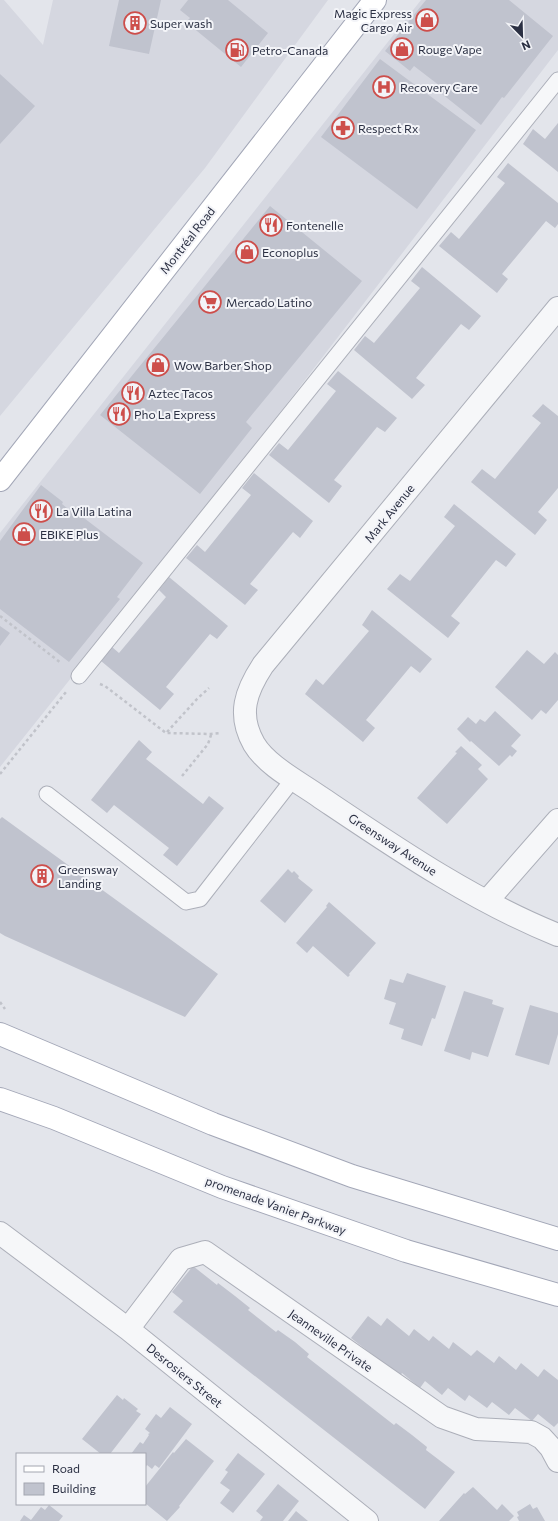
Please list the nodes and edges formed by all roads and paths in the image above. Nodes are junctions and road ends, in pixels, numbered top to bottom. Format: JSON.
{"nodes":[{"id":1,"x":375,"y":0,"type":"edge"},
{"id":2,"x":558,"y":80,"type":"edge"},
{"id":3,"x":558,"y":308,"type":"edge"},
{"id":4,"x":0,"y":480,"type":"edge"},
{"id":5,"x":0,"y":616,"type":"edge"},
{"id":6,"x":79,"y":676,"type":"junction"},
{"id":7,"x":209,"y":688,"type":"dead end"},
{"id":8,"x":248,"y":729,"type":"junction"},
{"id":9,"x":166,"y":733,"type":"junction"},
{"id":10,"x":212,"y":734,"type":"junction"},
{"id":11,"x":0,"y":774,"type":"edge"},
{"id":12,"x":182,"y":776,"type":"dead end"},
{"id":13,"x":294,"y":778,"type":"junction"},
{"id":14,"x":46,"y":794,"type":"dead end"},
{"id":15,"x":558,"y":820,"type":"edge"},
{"id":16,"x":487,"y":901,"type":"junction"},
{"id":17,"x":558,"y":935,"type":"edge"},
{"id":18,"x":0,"y":1034,"type":"edge"},
{"id":19,"x":0,"y":1098,"type":"edge"},
{"id":20,"x":0,"y":1233,"type":"edge"},
{"id":21,"x":558,"y":1239,"type":"edge"},
{"id":22,"x":558,"y":1295,"type":"edge"},
{"id":23,"x":128,"y":1329,"type":"junction"},
{"id":24,"x":558,"y":1460,"type":"edge"},
{"id":25,"x":367,"y":1521,"type":"edge"}],
"edges":[{"from":1,"to":4,"type":"main road","name":"Montréal Road"},
{"from":2,"to":6,"type":"lane"},
{"from":3,"to":8,"type":"street","name":"Mark Avenue"},
{"from":5,"to":6,"type":"path"},
{"from":6,"to":9,"type":"path"},
{"from":6,"to":11,"type":"path"},
{"from":7,"to":9,"type":"path"},
{"from":8,"to":10,"type":"path"},
{"from":8,"to":13,"type":"street","name":"Greensway Avenue"},
{"from":9,"to":10,"type":"path"},
{"from":10,"to":12,"type":"path"},
{"from":13,"to":14,"type":"lane"},
{"from":13,"to":16,"type":"street","name":"Greensway Avenue"},
{"from":15,"to":16,"type":"street"},
{"from":16,"to":17,"type":"street","name":"Greensway Avenue"},
{"from":18,"to":21,"type":"main road"},
{"from":19,"to":22,"type":"main road","name":"promenade Vanier Parkway"},
{"from":20,"to":23,"type":"street","name":"Desrosiers Street"},
{"from":23,"to":24,"type":"street","name":"Jeanneville Private"},
{"from":23,"to":25,"type":"street","name":"Desrosiers Street"}]}
